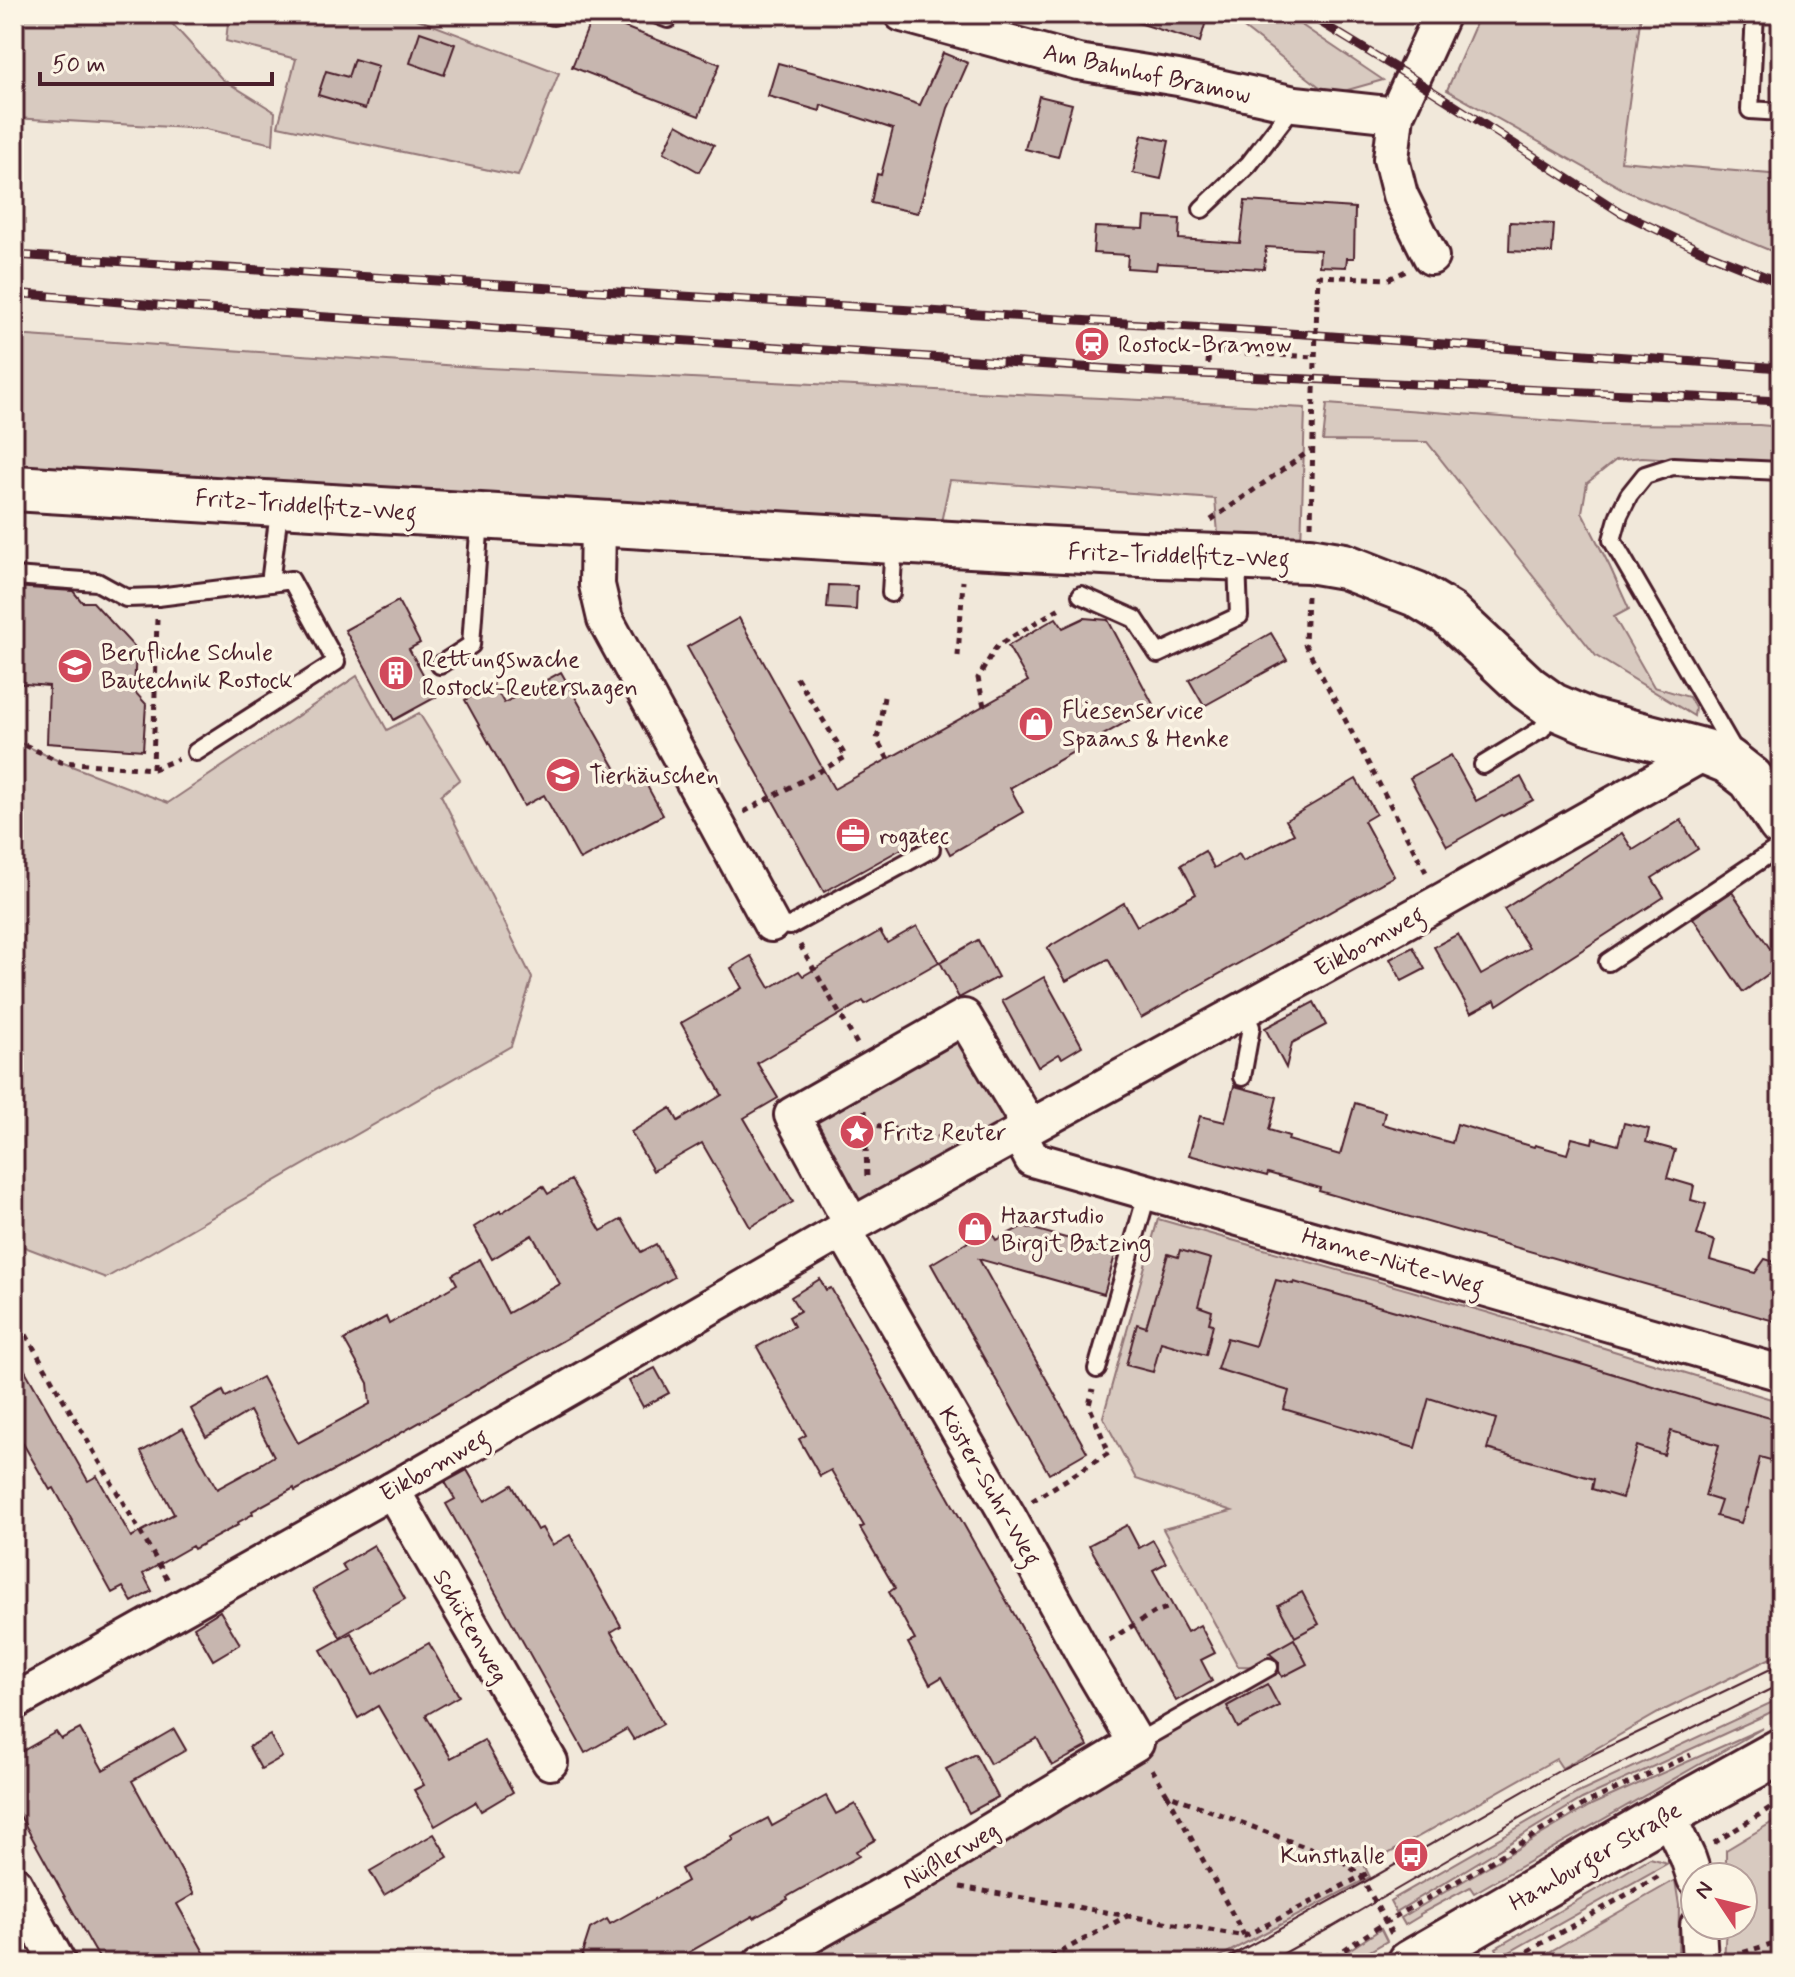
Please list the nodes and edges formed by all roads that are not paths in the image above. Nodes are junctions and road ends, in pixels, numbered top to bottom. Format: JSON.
{"nodes":[{"id":1,"x":546,"y":14,"type":"edge"},
{"id":2,"x":560,"y":14,"type":"edge"},
{"id":3,"x":655,"y":14,"type":"edge"},
{"id":4,"x":670,"y":14,"type":"edge"},
{"id":5,"x":1442,"y":14,"type":"edge"},
{"id":6,"x":1755,"y":14,"type":"edge"},
{"id":7,"x":906,"y":15,"type":"edge"},
{"id":8,"x":1295,"y":104,"type":"junction"},
{"id":9,"x":1781,"y":112,"type":"edge"},
{"id":10,"x":1396,"y":115,"type":"junction"},
{"id":11,"x":1202,"y":209,"type":"dead end"},
{"id":12,"x":1421,"y":263,"type":"road end"},
{"id":13,"x":1781,"y":471,"type":"edge"},
{"id":14,"x":14,"y":488,"type":"edge"},
{"id":15,"x":280,"y":503,"type":"junction"},
{"id":16,"x":480,"y":517,"type":"junction"},
{"id":17,"x":598,"y":523,"type":"junction"},
{"id":18,"x":894,"y":541,"type":"junction"},
{"id":19,"x":1237,"y":557,"type":"junction"},
{"id":20,"x":14,"y":576,"type":"edge"},
{"id":21,"x":270,"y":583,"type":"junction"},
{"id":22,"x":891,"y":593,"type":"dead end"},
{"id":23,"x":1081,"y":595,"type":"road end"},
{"id":24,"x":440,"y":665,"type":"dead end"},
{"id":25,"x":1553,"y":706,"type":"junction"},
{"id":26,"x":196,"y":752,"type":"road end"},
{"id":27,"x":1706,"y":752,"type":"junction"},
{"id":28,"x":1483,"y":765,"type":"dead end"},
{"id":29,"x":1751,"y":779,"type":"junction"},
{"id":30,"x":1781,"y":824,"type":"edge"},
{"id":31,"x":1781,"y":846,"type":"edge"},
{"id":32,"x":931,"y":849,"type":"dead end"},
{"id":33,"x":780,"y":925,"type":"joint"},
{"id":34,"x":1608,"y":962,"type":"dead end"},
{"id":35,"x":1243,"y":1011,"type":"junction"},
{"id":36,"x":1242,"y":1077,"type":"dead end"},
{"id":37,"x":1024,"y":1130,"type":"junction"},
{"id":38,"x":1148,"y":1191,"type":"junction"},
{"id":39,"x":858,"y":1222,"type":"junction"},
{"id":40,"x":1097,"y":1369,"type":"road end"},
{"id":41,"x":1781,"y":1373,"type":"edge"},
{"id":42,"x":392,"y":1490,"type":"junction"},
{"id":43,"x":1269,"y":1667,"type":"dead end"},
{"id":44,"x":14,"y":1702,"type":"edge"},
{"id":45,"x":1136,"y":1743,"type":"junction"},
{"id":46,"x":1781,"y":1751,"type":"edge"},
{"id":47,"x":550,"y":1762,"type":"dead end"},
{"id":48,"x":1667,"y":1814,"type":"junction"},
{"id":49,"x":1688,"y":1861,"type":"edge"},
{"id":50,"x":14,"y":1883,"type":"edge"},
{"id":51,"x":1699,"y":1941,"type":"edge"},
{"id":52,"x":1401,"y":1949,"type":"edge"},
{"id":53,"x":1700,"y":1962,"type":"edge"},
{"id":54,"x":58,"y":1963,"type":"edge"},
{"id":55,"x":761,"y":1963,"type":"edge"}],
"edges":[{"from":1,"to":2,"type":"lane"},
{"from":3,"to":4,"type":"lane"},
{"from":5,"to":10,"type":"street"},
{"from":6,"to":9,"type":"lane"},
{"from":7,"to":8,"type":"street","name":"Am Bahnhof Bramow"},
{"from":8,"to":10,"type":"street","name":"Am Bahnhof Bramow"},
{"from":8,"to":11,"type":"lane"},
{"from":10,"to":12,"type":"street"},
{"from":13,"to":29,"type":"lane"},
{"from":14,"to":15,"type":"street","name":"Fritz-Triddelfitz-Weg"},
{"from":15,"to":16,"type":"street","name":"Fritz-Triddelfitz-Weg"},
{"from":15,"to":21,"type":"lane"},
{"from":16,"to":17,"type":"street","name":"Fritz-Triddelfitz-Weg"},
{"from":16,"to":24,"type":"lane"},
{"from":17,"to":18,"type":"street","name":"Fritz-Triddelfitz-Weg"},
{"from":17,"to":33,"type":"street"},
{"from":18,"to":19,"type":"street","name":"Fritz-Triddelfitz-Weg"},
{"from":18,"to":22,"type":"lane"},
{"from":19,"to":23,"type":"lane"},
{"from":19,"to":25,"type":"street","name":"Fritz-Triddelfitz-Weg"},
{"from":20,"to":21,"type":"lane"},
{"from":21,"to":26,"type":"lane"},
{"from":25,"to":27,"type":"street","name":"Fritz-Triddelfitz-Weg"},
{"from":25,"to":28,"type":"lane"},
{"from":27,"to":29,"type":"street","name":"Fritz-Triddelfitz-Weg"},
{"from":27,"to":35,"type":"street","name":"Eikbomweg"},
{"from":29,"to":30,"type":"street"},
{"from":31,"to":34,"type":"lane"},
{"from":32,"to":33,"type":"lane"},
{"from":35,"to":36,"type":"lane"},
{"from":35,"to":37,"type":"street","name":"Eikbomweg"},
{"from":37,"to":38,"type":"street","name":"Hanne-Nüte-Weg"},
{"from":37,"to":39,"type":"street","name":"Eikbomweg"},
{"from":37,"to":39,"type":"street"},
{"from":38,"to":40,"type":"lane"},
{"from":38,"to":41,"type":"street","name":"Hanne-Nüte-Weg"},
{"from":39,"to":42,"type":"street","name":"Eikbomweg"},
{"from":39,"to":45,"type":"street","name":"Köster-Suhr-Weg"},
{"from":42,"to":44,"type":"street","name":"Eikbomweg"},
{"from":42,"to":47,"type":"street","name":"Schütenweg"},
{"from":43,"to":45,"type":"lane"},
{"from":45,"to":55,"type":"street","name":"Nüßlerweg"},
{"from":46,"to":48,"type":"street","name":"Hamburger Straße"},
{"from":48,"to":49,"type":"street"},
{"from":48,"to":52,"type":"street","name":"Hamburger Straße"},
{"from":50,"to":54,"type":"street"},
{"from":51,"to":53,"type":"street"}]}
